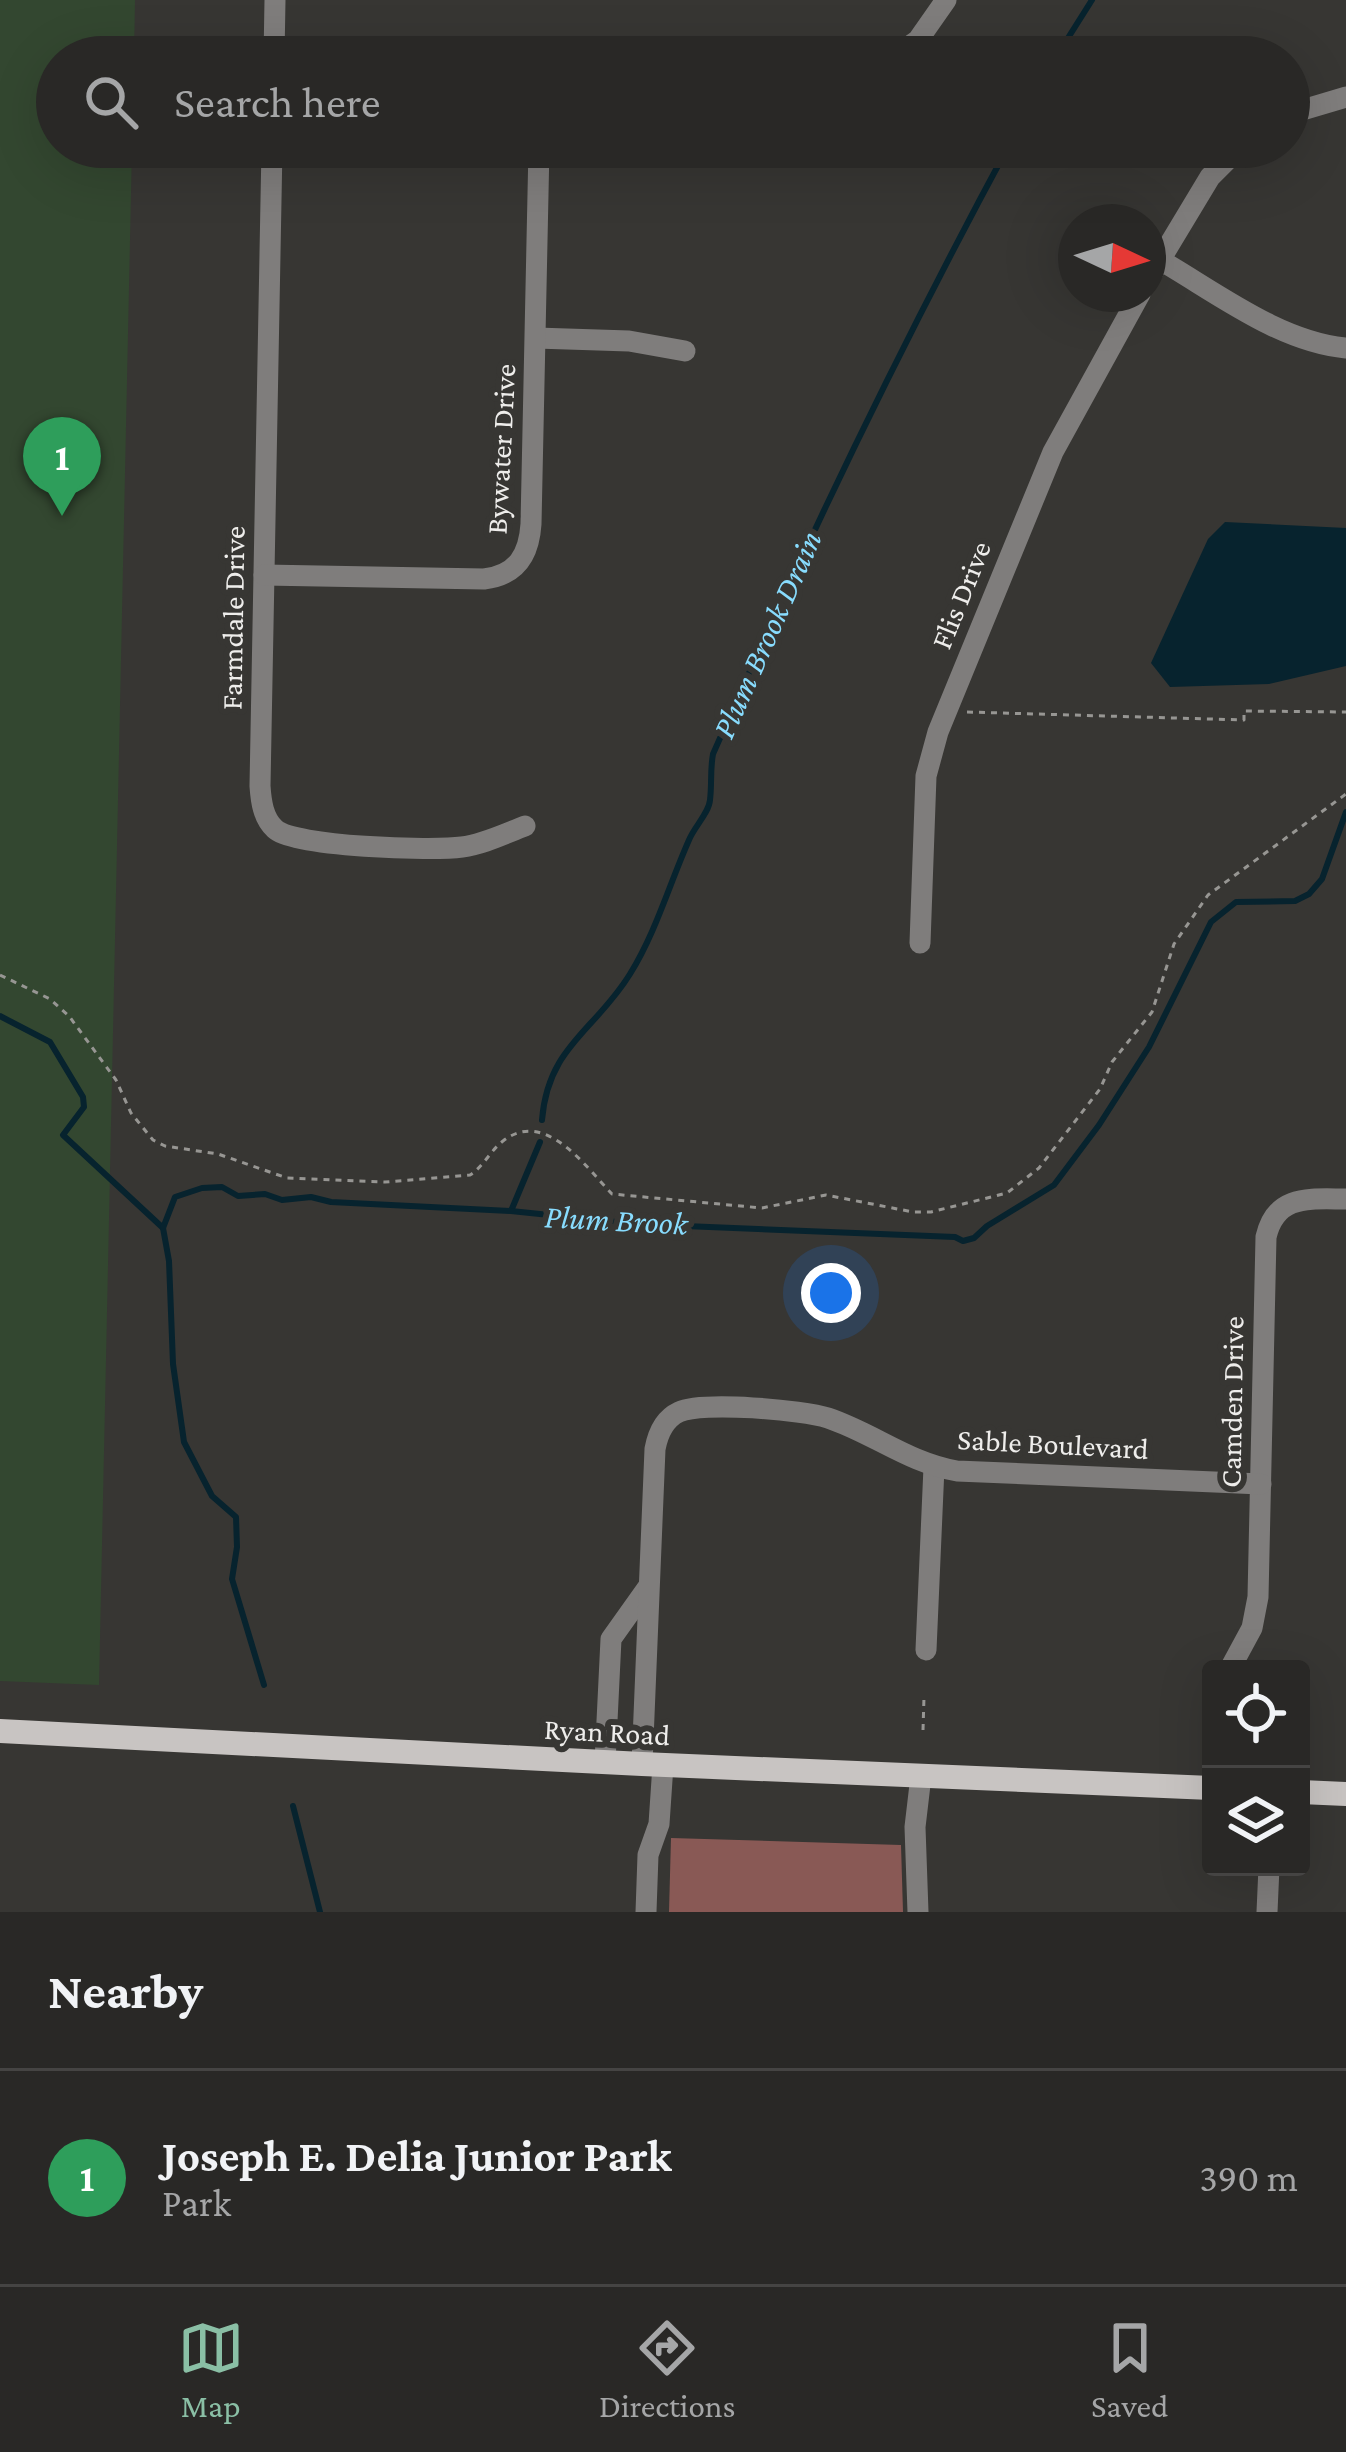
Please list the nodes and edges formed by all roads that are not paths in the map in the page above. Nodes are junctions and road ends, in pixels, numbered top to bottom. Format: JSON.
{"nodes":[{"id":1,"x":275,"y":0,"type":"edge"},
{"id":2,"x":946,"y":0,"type":"edge"},
{"id":3,"x":274,"y":36,"type":"edge"},
{"id":4,"x":921,"y":36,"type":"edge"},
{"id":5,"x":1346,"y":97,"type":"edge"},
{"id":6,"x":1310,"y":108,"type":"edge"},
{"id":7,"x":272,"y":168,"type":"edge"},
{"id":8,"x":539,"y":168,"type":"edge"},
{"id":9,"x":1219,"y":168,"type":"edge"},
{"id":10,"x":1166,"y":250,"type":"edge"},
{"id":11,"x":1166,"y":263,"type":"edge"},
{"id":12,"x":1130,"y":312,"type":"edge"},
{"id":13,"x":536,"y":338,"type":"junction"},
{"id":14,"x":1346,"y":348,"type":"edge"},
{"id":15,"x":685,"y":351,"type":"dead end"},
{"id":16,"x":264,"y":575,"type":"junction"},
{"id":17,"x":525,"y":826,"type":"dead end"},
{"id":18,"x":920,"y":943,"type":"dead end"},
{"id":19,"x":1346,"y":1199,"type":"edge"},
{"id":20,"x":934,"y":1468,"type":"junction"},
{"id":21,"x":1261,"y":1484,"type":"junction"},
{"id":22,"x":648,"y":1587,"type":"junction"},
{"id":23,"x":926,"y":1650,"type":"dead end"},
{"id":24,"x":1235,"y":1660,"type":"edge"},
{"id":25,"x":0,"y":1731,"type":"edge"},
{"id":26,"x":605,"y":1762,"type":"junction"},
{"id":27,"x":653,"y":1765,"type":"junction"},
{"id":28,"x":921,"y":1776,"type":"junction"},
{"id":29,"x":1202,"y":1788,"type":"edge"},
{"id":30,"x":1310,"y":1792,"type":"edge"},
{"id":31,"x":1346,"y":1794,"type":"edge"},
{"id":32,"x":1269,"y":1876,"type":"edge"},
{"id":33,"x":646,"y":1912,"type":"edge"},
{"id":34,"x":918,"y":1912,"type":"edge"},
{"id":35,"x":1267,"y":1912,"type":"edge"}],
"edges":[{"from":1,"to":3,"type":"street"},
{"from":2,"to":4,"type":"street"},
{"from":5,"to":6,"type":"street"},
{"from":7,"to":16,"type":"street","name":"Farmdale Drive"},
{"from":8,"to":13,"type":"street","name":"Bywater Drive"},
{"from":9,"to":10,"type":"street"},
{"from":11,"to":14,"type":"street"},
{"from":12,"to":18,"type":"street","name":"Flis Drive"},
{"from":13,"to":15,"type":"street"},
{"from":13,"to":16,"type":"street","name":"Bywater Drive"},
{"from":16,"to":17,"type":"street","name":"Farmdale Drive"},
{"from":19,"to":21,"type":"street","name":"Camden Drive"},
{"from":20,"to":21,"type":"street","name":"Sable Boulevard"},
{"from":20,"to":22,"type":"street","name":"Sable Boulevard"},
{"from":20,"to":23,"type":"street"},
{"from":21,"to":24,"type":"street","name":"Camden Drive"},
{"from":22,"to":26,"type":"street"},
{"from":22,"to":27,"type":"street","name":"Sable Boulevard"},
{"from":25,"to":26,"type":"main road","name":"Ryan Road"},
{"from":26,"to":27,"type":"main road","name":"Ryan Road"},
{"from":27,"to":28,"type":"main road","name":"Ryan Road"},
{"from":27,"to":33,"type":"street","name":"Sable Boulevard"},
{"from":28,"to":29,"type":"main road","name":"Ryan Road"},
{"from":28,"to":34,"type":"street"},
{"from":30,"to":31,"type":"main road"},
{"from":32,"to":35,"type":"street"}]}
